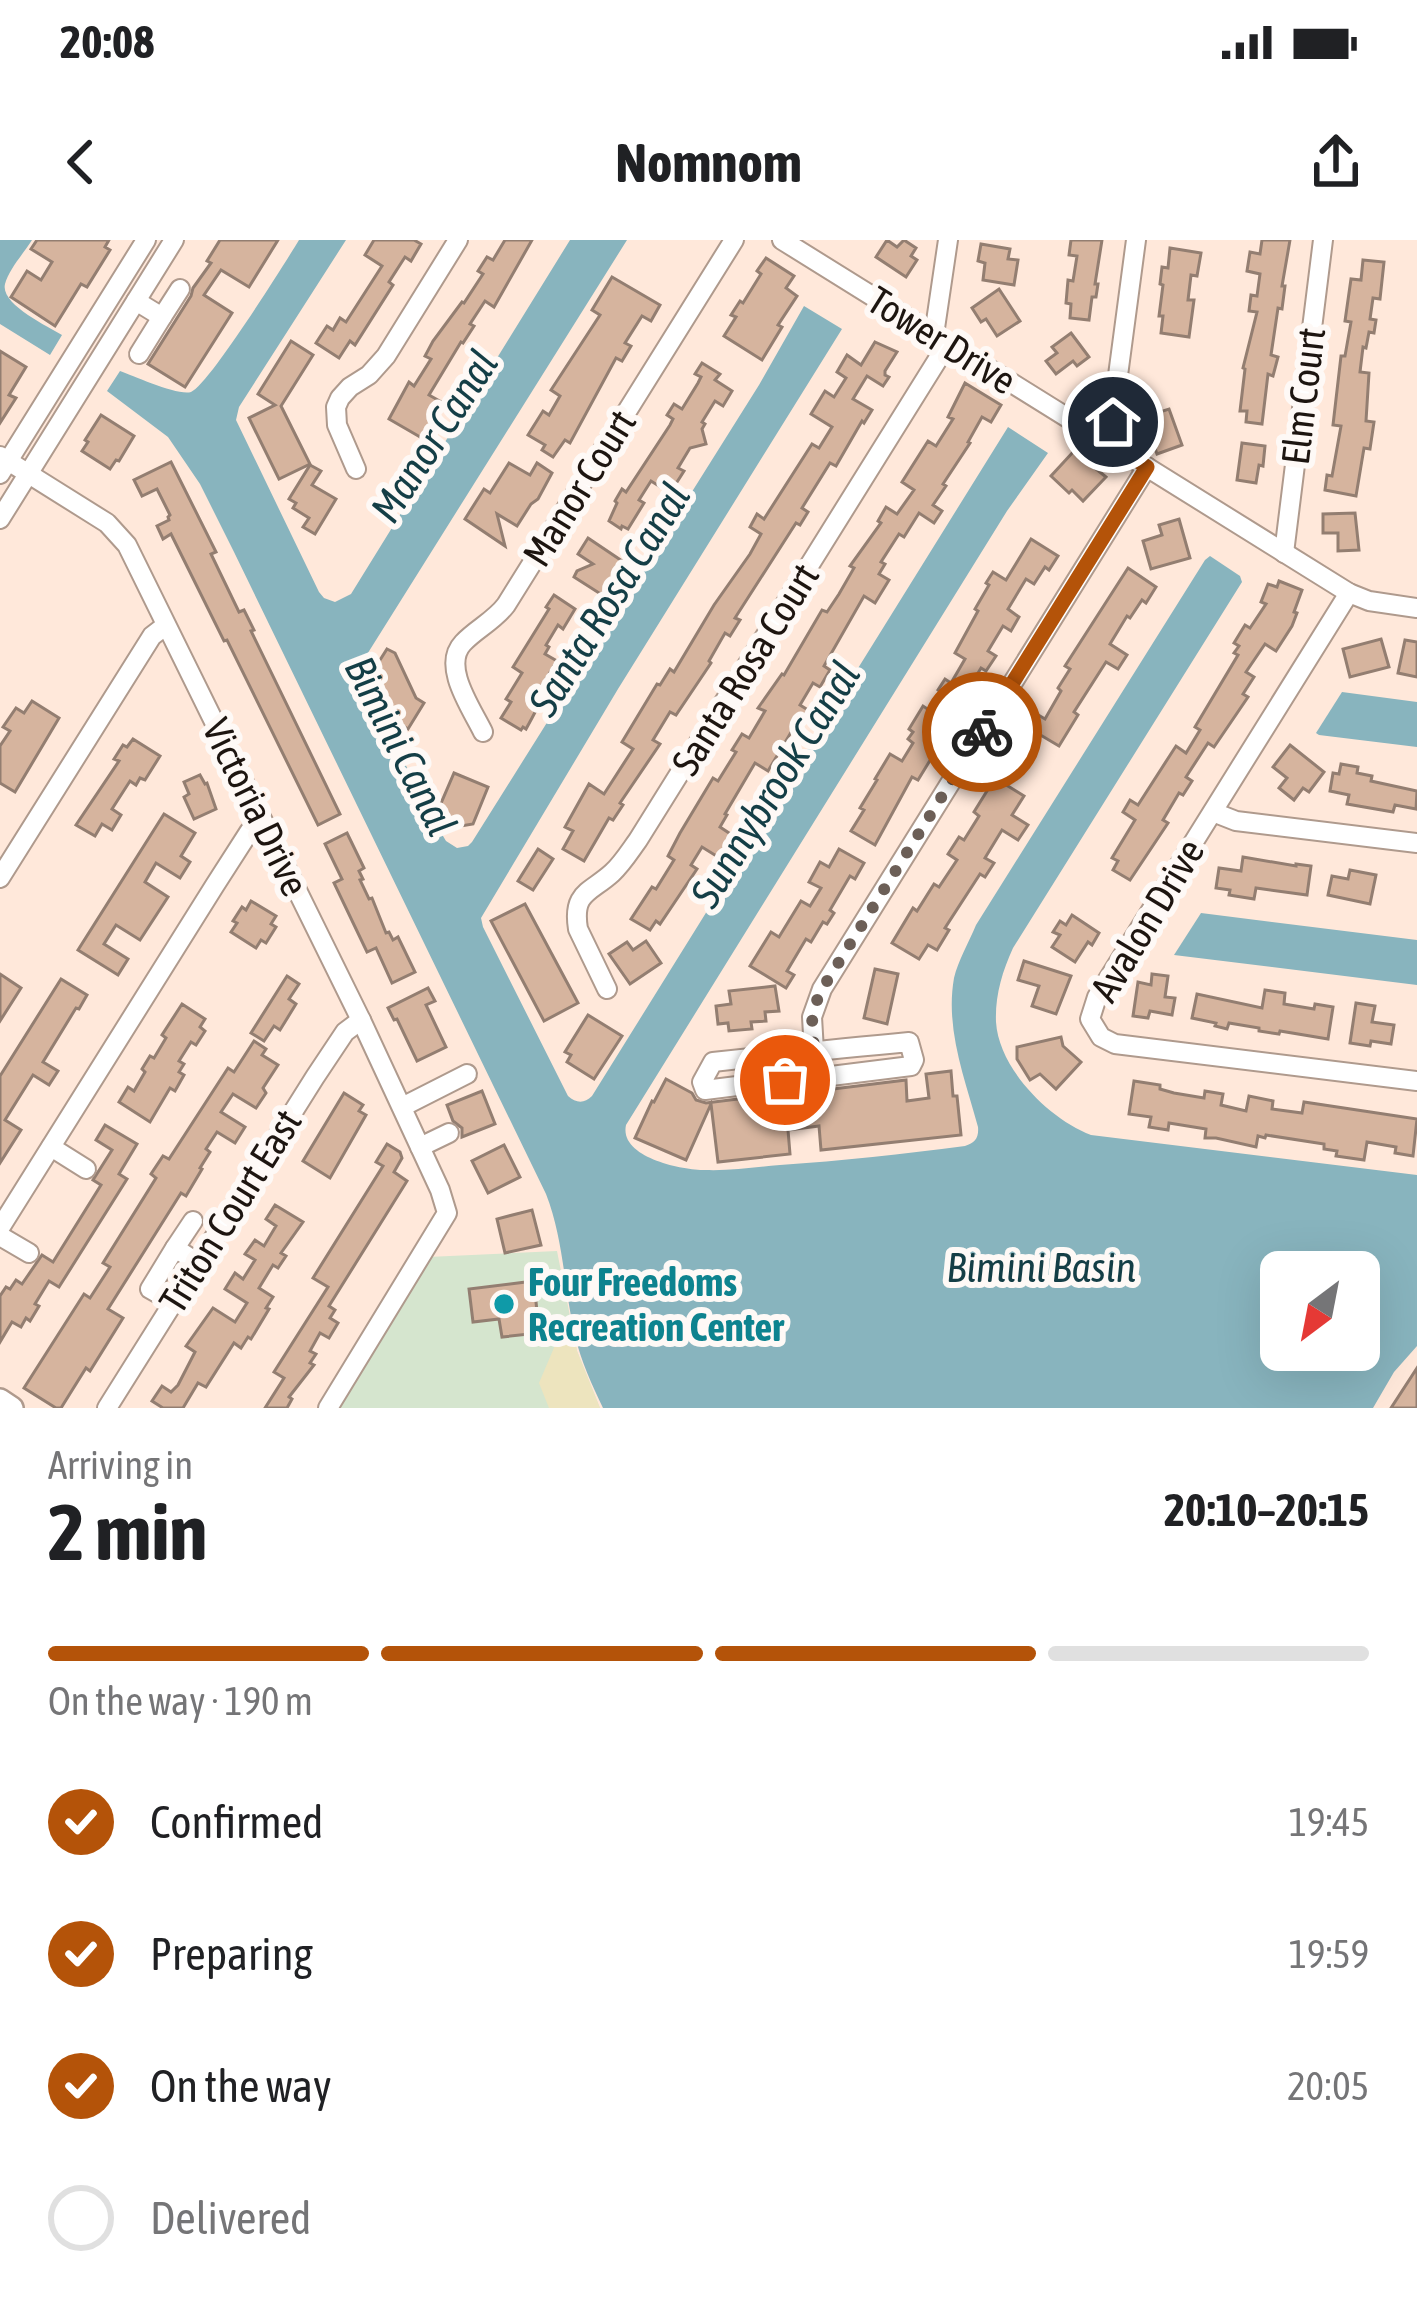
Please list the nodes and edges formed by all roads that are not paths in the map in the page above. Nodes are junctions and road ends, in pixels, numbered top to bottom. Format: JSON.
{"nodes":[{"id":1,"x":146,"y":240,"type":"edge"},
{"id":2,"x":174,"y":240,"type":"edge"},
{"id":3,"x":458,"y":240,"type":"edge"},
{"id":4,"x":734,"y":240,"type":"edge"},
{"id":5,"x":782,"y":240,"type":"edge"},
{"id":6,"x":948,"y":240,"type":"edge"},
{"id":7,"x":1136,"y":240,"type":"edge"},
{"id":8,"x":1323,"y":240,"type":"edge"},
{"id":9,"x":179,"y":290,"type":"dead end"},
{"id":10,"x":136,"y":301,"type":"junction"},
{"id":11,"x":162,"y":317,"type":"junction"},
{"id":12,"x":941,"y":339,"type":"junction"},
{"id":13,"x":139,"y":354,"type":"dead end"},
{"id":14,"x":1109,"y":442,"type":"junction"},
{"id":15,"x":3,"y":463,"type":"edge"},
{"id":16,"x":1147,"y":467,"type":"junction"},
{"id":17,"x":356,"y":469,"type":"dead end"},
{"id":18,"x":28,"y":474,"type":"junction"},
{"id":19,"x":0,"y":518,"type":"edge"},
{"id":20,"x":1283,"y":553,"type":"junction"},
{"id":21,"x":1349,"y":593,"type":"junction"},
{"id":22,"x":1417,"y":608,"type":"edge"},
{"id":23,"x":165,"y":626,"type":"junction"},
{"id":24,"x":483,"y":732,"type":"dead end"},
{"id":25,"x":1213,"y":812,"type":"junction"},
{"id":26,"x":263,"y":822,"type":"junction"},
{"id":27,"x":1417,"y":843,"type":"edge"},
{"id":28,"x":0,"y":878,"type":"edge"},
{"id":29,"x":607,"y":989,"type":"dead end"},
{"id":30,"x":361,"y":1020,"type":"junction"},
{"id":31,"x":909,"y":1042,"type":"dead end"},
{"id":32,"x":810,"y":1052,"type":"junction"},
{"id":33,"x":784,"y":1054,"type":"junction"},
{"id":34,"x":467,"y":1073,"type":"dead end"},
{"id":35,"x":1417,"y":1081,"type":"edge"},
{"id":36,"x":402,"y":1107,"type":"junction"},
{"id":37,"x":449,"y":1133,"type":"dead end"},
{"id":38,"x":51,"y":1147,"type":"junction"},
{"id":39,"x":420,"y":1147,"type":"junction"},
{"id":40,"x":86,"y":1169,"type":"dead end"},
{"id":41,"x":193,"y":1221,"type":"dead end"},
{"id":42,"x":0,"y":1232,"type":"edge"},
{"id":43,"x":175,"y":1248,"type":"junction"},
{"id":44,"x":29,"y":1253,"type":"dead end"},
{"id":45,"x":198,"y":1263,"type":"junction"},
{"id":46,"x":173,"y":1302,"type":"junction"},
{"id":47,"x":0,"y":1400,"type":"edge"},
{"id":48,"x":12,"y":1408,"type":"edge"},
{"id":49,"x":107,"y":1408,"type":"edge"},
{"id":50,"x":328,"y":1408,"type":"edge"}],
"edges":[{"from":1,"to":15,"type":"street"},
{"from":2,"to":10,"type":"street"},
{"from":3,"to":17,"type":"street"},
{"from":4,"to":24,"type":"street","name":"Manor Court"},
{"from":5,"to":12,"type":"street","name":"Tower Drive"},
{"from":6,"to":12,"type":"street","name":"Santa Rosa Court"},
{"from":7,"to":14,"type":"street"},
{"from":8,"to":20,"type":"street","name":"Elm Court"},
{"from":9,"to":11,"type":"street"},
{"from":10,"to":11,"type":"street"},
{"from":10,"to":18,"type":"street"},
{"from":11,"to":13,"type":"street"},
{"from":12,"to":14,"type":"street","name":"Tower Drive"},
{"from":12,"to":29,"type":"street","name":"Santa Rosa Court"},
{"from":14,"to":16,"type":"street","name":"Tower Drive"},
{"from":15,"to":18,"type":"street","name":"Victoria Drive"},
{"from":16,"to":20,"type":"street","name":"Tower Drive"},
{"from":16,"to":32,"type":"street"},
{"from":18,"to":19,"type":"street"},
{"from":18,"to":23,"type":"street","name":"Victoria Drive"},
{"from":20,"to":21,"type":"street","name":"Tower Drive"},
{"from":21,"to":22,"type":"street","name":"Tower Drive"},
{"from":21,"to":25,"type":"street","name":"Avalon Drive"},
{"from":23,"to":26,"type":"street","name":"Victoria Drive"},
{"from":23,"to":28,"type":"street"},
{"from":25,"to":27,"type":"street"},
{"from":25,"to":35,"type":"street","name":"Avalon Drive"},
{"from":26,"to":30,"type":"street","name":"Victoria Drive"},
{"from":26,"to":38,"type":"street"},
{"from":30,"to":36,"type":"street","name":"Victoria Drive"},
{"from":30,"to":45,"type":"street","name":"Triton Court East"},
{"from":31,"to":32,"type":"street"},
{"from":32,"to":33,"type":"street"},
{"from":33,"to":33,"type":"street"},
{"from":34,"to":36,"type":"street"},
{"from":36,"to":39,"type":"street","name":"Victoria Drive"},
{"from":37,"to":39,"type":"street"},
{"from":38,"to":40,"type":"street"},
{"from":38,"to":42,"type":"street"},
{"from":39,"to":50,"type":"street","name":"Victoria Drive"},
{"from":41,"to":43,"type":"street"},
{"from":42,"to":44,"type":"street"},
{"from":43,"to":45,"type":"street"},
{"from":43,"to":46,"type":"street"},
{"from":45,"to":46,"type":"street","name":"Triton Court East"},
{"from":46,"to":49,"type":"street","name":"Triton Court East"},
{"from":47,"to":48,"type":"main road"}]}
